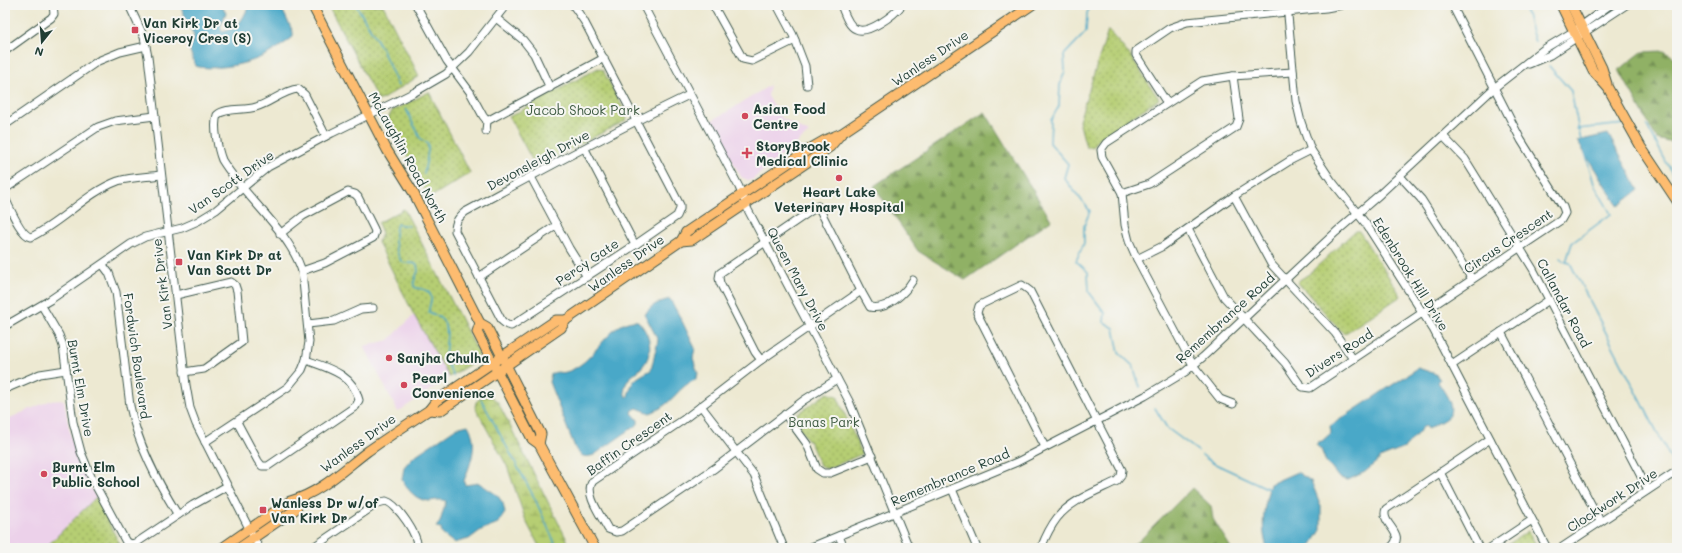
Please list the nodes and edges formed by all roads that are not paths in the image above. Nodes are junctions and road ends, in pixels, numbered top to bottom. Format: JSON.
{"nodes":[{"id":1,"x":52,"y":5,"type":"edge"},
{"id":2,"x":129,"y":5,"type":"edge"},
{"id":3,"x":312,"y":5,"type":"edge"},
{"id":4,"x":416,"y":5,"type":"edge"},
{"id":5,"x":506,"y":5,"type":"edge"},
{"id":6,"x":573,"y":5,"type":"edge"},
{"id":7,"x":643,"y":5,"type":"edge"},
{"id":8,"x":713,"y":5,"type":"edge"},
{"id":9,"x":777,"y":5,"type":"edge"},
{"id":10,"x":841,"y":5,"type":"edge"},
{"id":11,"x":902,"y":5,"type":"edge"},
{"id":12,"x":1032,"y":5,"type":"edge"},
{"id":13,"x":1342,"y":5,"type":"edge"},
{"id":14,"x":1452,"y":5,"type":"edge"},
{"id":15,"x":1561,"y":5,"type":"edge"},
{"id":16,"x":1571,"y":5,"type":"edge"},
{"id":17,"x":1610,"y":5,"type":"edge"},
{"id":18,"x":1626,"y":5,"type":"edge"},
{"id":19,"x":1287,"y":8,"type":"edge"},
{"id":20,"x":496,"y":18,"type":"junction"},
{"id":21,"x":1579,"y":32,"type":"junction"},
{"id":22,"x":795,"y":40,"type":"junction"},
{"id":23,"x":146,"y":46,"type":"junction"},
{"id":24,"x":5,"y":51,"type":"edge"},
{"id":25,"x":604,"y":58,"type":"junction"},
{"id":26,"x":452,"y":68,"type":"junction"},
{"id":27,"x":1293,"y":72,"type":"junction"},
{"id":28,"x":1233,"y":76,"type":"junction"},
{"id":29,"x":807,"y":85,"type":"dead end"},
{"id":30,"x":550,"y":88,"type":"junction"},
{"id":31,"x":1494,"y":88,"type":"junction"},
{"id":32,"x":689,"y":95,"type":"junction"},
{"id":33,"x":1167,"y":103,"type":"junction"},
{"id":34,"x":369,"y":115,"type":"junction"},
{"id":35,"x":155,"y":116,"type":"junction"},
{"id":36,"x":488,"y":121,"type":"junction"},
{"id":37,"x":636,"y":122,"type":"junction"},
{"id":38,"x":5,"y":125,"type":"edge"},
{"id":39,"x":486,"y":131,"type":"dead end"},
{"id":40,"x":842,"y":133,"type":"junction"},
{"id":41,"x":326,"y":136,"type":"junction"},
{"id":42,"x":1443,"y":136,"type":"junction"},
{"id":43,"x":585,"y":149,"type":"junction"},
{"id":44,"x":1311,"y":150,"type":"junction"},
{"id":45,"x":161,"y":175,"type":"junction"},
{"id":46,"x":1400,"y":176,"type":"junction"},
{"id":47,"x":531,"y":177,"type":"junction"},
{"id":48,"x":242,"y":187,"type":"junction"},
{"id":49,"x":5,"y":189,"type":"edge"},
{"id":50,"x":1122,"y":193,"type":"junction"},
{"id":51,"x":742,"y":194,"type":"junction"},
{"id":52,"x":1234,"y":196,"type":"junction"},
{"id":53,"x":5,"y":198,"type":"edge"},
{"id":54,"x":1677,"y":201,"type":"edge"},
{"id":55,"x":745,"y":204,"type":"junction"},
{"id":56,"x":1358,"y":214,"type":"junction"},
{"id":57,"x":557,"y":225,"type":"junction"},
{"id":58,"x":1188,"y":229,"type":"junction"},
{"id":59,"x":168,"y":232,"type":"junction"},
{"id":60,"x":280,"y":234,"type":"junction"},
{"id":61,"x":681,"y":241,"type":"junction"},
{"id":62,"x":764,"y":242,"type":"junction"},
{"id":63,"x":635,"y":245,"type":"junction"},
{"id":64,"x":1520,"y":248,"type":"junction"},
{"id":65,"x":1137,"y":259,"type":"junction"},
{"id":66,"x":103,"y":265,"type":"junction"},
{"id":67,"x":302,"y":271,"type":"junction"},
{"id":68,"x":587,"y":276,"type":"junction"},
{"id":69,"x":479,"y":277,"type":"junction"},
{"id":70,"x":1472,"y":279,"type":"junction"},
{"id":71,"x":913,"y":280,"type":"dead end"},
{"id":72,"x":1285,"y":280,"type":"junction"},
{"id":73,"x":861,"y":291,"type":"junction"},
{"id":74,"x":176,"y":295,"type":"junction"},
{"id":75,"x":1550,"y":300,"type":"junction"},
{"id":76,"x":42,"y":306,"type":"junction"},
{"id":77,"x":373,"y":308,"type":"dead end"},
{"id":78,"x":1423,"y":313,"type":"junction"},
{"id":79,"x":1243,"y":319,"type":"junction"},
{"id":80,"x":566,"y":320,"type":"junction"},
{"id":81,"x":480,"y":323,"type":"junction"},
{"id":82,"x":308,"y":324,"type":"junction"},
{"id":83,"x":5,"y":326,"type":"edge"},
{"id":84,"x":810,"y":326,"type":"junction"},
{"id":85,"x":1501,"y":332,"type":"junction"},
{"id":86,"x":502,"y":356,"type":"junction"},
{"id":87,"x":1353,"y":359,"type":"junction"},
{"id":88,"x":306,"y":360,"type":"junction"},
{"id":89,"x":760,"y":360,"type":"junction"},
{"id":90,"x":493,"y":362,"type":"junction"},
{"id":91,"x":506,"y":365,"type":"junction"},
{"id":92,"x":1193,"y":365,"type":"junction"},
{"id":93,"x":1452,"y":365,"type":"junction"},
{"id":94,"x":66,"y":370,"type":"junction"},
{"id":95,"x":498,"y":371,"type":"junction"},
{"id":96,"x":184,"y":372,"type":"junction"},
{"id":97,"x":837,"y":379,"type":"junction"},
{"id":98,"x":5,"y":389,"type":"edge"},
{"id":99,"x":1233,"y":404,"type":"dead end"},
{"id":100,"x":701,"y":406,"type":"junction"},
{"id":101,"x":429,"y":410,"type":"junction"},
{"id":102,"x":785,"y":414,"type":"junction"},
{"id":103,"x":1096,"y":421,"type":"junction"},
{"id":104,"x":237,"y":422,"type":"junction"},
{"id":105,"x":1490,"y":439,"type":"junction"},
{"id":106,"x":205,"y":442,"type":"junction"},
{"id":107,"x":539,"y":444,"type":"junction"},
{"id":108,"x":1046,"y":447,"type":"junction"},
{"id":109,"x":736,"y":452,"type":"junction"},
{"id":110,"x":872,"y":456,"type":"junction"},
{"id":111,"x":1440,"y":472,"type":"junction"},
{"id":112,"x":1677,"y":472,"type":"edge"},
{"id":113,"x":227,"y":486,"type":"junction"},
{"id":114,"x":952,"y":489,"type":"junction"},
{"id":115,"x":1648,"y":490,"type":"junction"},
{"id":116,"x":302,"y":498,"type":"junction"},
{"id":117,"x":895,"y":513,"type":"junction"},
{"id":118,"x":178,"y":515,"type":"junction"},
{"id":119,"x":1532,"y":520,"type":"junction"},
{"id":120,"x":1600,"y":521,"type":"junction"},
{"id":121,"x":249,"y":529,"type":"junction"},
{"id":122,"x":839,"y":536,"type":"junction"},
{"id":123,"x":254,"y":538,"type":"junction"},
{"id":124,"x":222,"y":548,"type":"edge"},
{"id":125,"x":240,"y":548,"type":"edge"},
{"id":126,"x":259,"y":548,"type":"edge"},
{"id":127,"x":312,"y":548,"type":"edge"},
{"id":128,"x":417,"y":548,"type":"edge"},
{"id":129,"x":594,"y":548,"type":"edge"},
{"id":130,"x":784,"y":548,"type":"edge"},
{"id":131,"x":809,"y":548,"type":"edge"},
{"id":132,"x":844,"y":548,"type":"edge"},
{"id":133,"x":910,"y":548,"type":"edge"},
{"id":134,"x":976,"y":548,"type":"edge"},
{"id":135,"x":1040,"y":548,"type":"edge"},
{"id":136,"x":1390,"y":548,"type":"edge"},
{"id":137,"x":1479,"y":548,"type":"edge"},
{"id":138,"x":1490,"y":548,"type":"edge"},
{"id":139,"x":1547,"y":548,"type":"edge"},
{"id":140,"x":1561,"y":548,"type":"edge"}],
"edges":[{"from":1,"to":24,"type":"street"},
{"from":2,"to":23,"type":"street","name":"Van Kirk Drive"},
{"from":3,"to":34,"type":"main road","name":"McLaughlin Road North"},
{"from":4,"to":26,"type":"street"},
{"from":5,"to":20,"type":"street","name":"Van Scott Drive"},
{"from":6,"to":25,"type":"street"},
{"from":7,"to":32,"type":"street","name":"Queen Mary Drive"},
{"from":8,"to":22,"type":"street"},
{"from":9,"to":22,"type":"street"},
{"from":10,"to":11,"type":"street"},
{"from":12,"to":40,"type":"main road","name":"Wanless Drive"},
{"from":13,"to":19,"type":"street"},
{"from":14,"to":31,"type":"street","name":"Circus Crescent"},
{"from":15,"to":21,"type":"main road"},
{"from":16,"to":21,"type":"main road"},
{"from":17,"to":21,"type":"street","name":"Remembrance Road"},
{"from":18,"to":21,"type":"street","name":"Remembrance Road"},
{"from":19,"to":27,"type":"street","name":"Edenbrook Hill Drive"},
{"from":19,"to":33,"type":"street"},
{"from":20,"to":26,"type":"street","name":"Van Scott Drive"},
{"from":20,"to":30,"type":"street"},
{"from":21,"to":31,"type":"street","name":"Remembrance Road"},
{"from":21,"to":54,"type":"main road"},
{"from":22,"to":29,"type":"street"},
{"from":23,"to":35,"type":"street","name":"Van Kirk Drive"},
{"from":23,"to":38,"type":"street"},
{"from":25,"to":30,"type":"street"},
{"from":25,"to":37,"type":"street"},
{"from":26,"to":34,"type":"street","name":"Van Scott Drive"},
{"from":26,"to":36,"type":"street"},
{"from":27,"to":28,"type":"street"},
{"from":27,"to":44,"type":"street","name":"Edenbrook Hill Drive"},
{"from":28,"to":33,"type":"street"},
{"from":28,"to":50,"type":"street"},
{"from":30,"to":36,"type":"street"},
{"from":31,"to":42,"type":"street","name":"Remembrance Road"},
{"from":31,"to":64,"type":"street","name":"Circus Crescent"},
{"from":32,"to":37,"type":"street","name":"Devonsleigh Drive"},
{"from":32,"to":51,"type":"street","name":"Queen Mary Drive"},
{"from":33,"to":50,"type":"street"},
{"from":34,"to":41,"type":"street","name":"Van Scott Drive"},
{"from":34,"to":81,"type":"main road","name":"McLaughlin Road North"},
{"from":35,"to":45,"type":"street","name":"Van Kirk Drive"},
{"from":35,"to":49,"type":"street"},
{"from":36,"to":39,"type":"street"},
{"from":37,"to":43,"type":"street","name":"Devonsleigh Drive"},
{"from":37,"to":63,"type":"street"},
{"from":40,"to":51,"type":"main road","name":"Wanless Drive"},
{"from":40,"to":55,"type":"main road","name":"Wanless Drive"},
{"from":41,"to":48,"type":"street","name":"Van Scott Drive"},
{"from":41,"to":48,"type":"street"},
{"from":42,"to":46,"type":"street","name":"Remembrance Road"},
{"from":42,"to":64,"type":"street","name":"Callandar Road"},
{"from":43,"to":47,"type":"street","name":"Devonsleigh Drive"},
{"from":43,"to":63,"type":"street","name":"Percy Gate"},
{"from":44,"to":52,"type":"street"},
{"from":44,"to":56,"type":"street","name":"Edenbrook Hill Drive"},
{"from":45,"to":53,"type":"street"},
{"from":45,"to":59,"type":"street","name":"Van Kirk Drive"},
{"from":46,"to":56,"type":"street","name":"Remembrance Road"},
{"from":46,"to":70,"type":"street"},
{"from":47,"to":57,"type":"street"},
{"from":47,"to":69,"type":"street","name":"Devonsleigh Drive"},
{"from":48,"to":59,"type":"street","name":"Van Scott Drive"},
{"from":48,"to":60,"type":"street"},
{"from":50,"to":65,"type":"street"},
{"from":51,"to":55,"type":"street","name":"Queen Mary Drive"},
{"from":51,"to":61,"type":"main road","name":"Wanless Drive"},
{"from":52,"to":58,"type":"street"},
{"from":52,"to":72,"type":"street"},
{"from":55,"to":61,"type":"main road","name":"Wanless Drive"},
{"from":55,"to":62,"type":"street","name":"Queen Mary Drive"},
{"from":56,"to":72,"type":"street","name":"Remembrance Road"},
{"from":56,"to":78,"type":"street","name":"Edenbrook Hill Drive"},
{"from":57,"to":68,"type":"street"},
{"from":57,"to":69,"type":"street"},
{"from":58,"to":65,"type":"street"},
{"from":58,"to":79,"type":"street","name":"Divers Road"},
{"from":59,"to":66,"type":"street","name":"Van Scott Drive"},
{"from":59,"to":74,"type":"street","name":"Van Kirk Drive"},
{"from":60,"to":67,"type":"street"},
{"from":60,"to":67,"type":"street"},
{"from":61,"to":80,"type":"main road","name":"Wanless Drive"},
{"from":62,"to":73,"type":"street"},
{"from":62,"to":84,"type":"street","name":"Queen Mary Drive"},
{"from":62,"to":89,"type":"street"},
{"from":63,"to":68,"type":"street","name":"Percy Gate"},
{"from":64,"to":70,"type":"street","name":"Circus Crescent"},
{"from":64,"to":75,"type":"street","name":"Callandar Road"},
{"from":65,"to":92,"type":"street"},
{"from":66,"to":76,"type":"street","name":"Van Scott Drive"},
{"from":66,"to":118,"type":"street","name":"Fordwich Boulevard"},
{"from":67,"to":82,"type":"street"},
{"from":68,"to":69,"type":"street","name":"Percy Gate"},
{"from":70,"to":78,"type":"street","name":"Circus Crescent"},
{"from":71,"to":73,"type":"street"},
{"from":72,"to":79,"type":"street","name":"Remembrance Road"},
{"from":72,"to":87,"type":"street"},
{"from":73,"to":84,"type":"street","name":"Baffin Crescent"},
{"from":74,"to":96,"type":"street","name":"Van Kirk Drive"},
{"from":74,"to":96,"type":"street"},
{"from":75,"to":85,"type":"street"},
{"from":75,"to":115,"type":"street","name":"Callandar Road"},
{"from":76,"to":83,"type":"street","name":"Van Scott Drive"},
{"from":76,"to":94,"type":"street","name":"Burnt Elm Drive"},
{"from":77,"to":82,"type":"street"},
{"from":78,"to":87,"type":"street","name":"Divers Road"},
{"from":78,"to":93,"type":"street","name":"Edenbrook Hill Drive"},
{"from":79,"to":87,"type":"street","name":"Divers Road"},
{"from":79,"to":92,"type":"street","name":"Remembrance Road"},
{"from":80,"to":86,"type":"main road","name":"Wanless Drive"},
{"from":80,"to":91,"type":"main road","name":"Wanless Drive"},
{"from":81,"to":86,"type":"main road","name":"McLaughlin Road North"},
{"from":81,"to":90,"type":"main road","name":"McLaughlin Road North"},
{"from":82,"to":88,"type":"street"},
{"from":84,"to":89,"type":"street","name":"Baffin Crescent"},
{"from":84,"to":97,"type":"street","name":"Queen Mary Drive"},
{"from":85,"to":93,"type":"street"},
{"from":85,"to":120,"type":"street"},
{"from":86,"to":90,"type":"main road","name":"Wanless Drive"},
{"from":86,"to":91,"type":"main road","name":"McLaughlin Road North"},
{"from":88,"to":104,"type":"street"},
{"from":88,"to":104,"type":"street"},
{"from":89,"to":100,"type":"street","name":"Baffin Crescent"},
{"from":90,"to":95,"type":"main road","name":"McLaughlin Road North"},
{"from":90,"to":101,"type":"main road","name":"Wanless Drive"},
{"from":91,"to":95,"type":"main road","name":"Wanless Drive"},
{"from":91,"to":107,"type":"main road","name":"McLaughlin Road North"},
{"from":92,"to":99,"type":"street"},
{"from":92,"to":103,"type":"street","name":"Remembrance Road"},
{"from":93,"to":105,"type":"street","name":"Edenbrook Hill Drive"},
{"from":94,"to":98,"type":"street"},
{"from":94,"to":118,"type":"street","name":"Burnt Elm Drive"},
{"from":95,"to":101,"type":"main road","name":"Wanless Drive"},
{"from":95,"to":107,"type":"main road","name":"McLaughlin Road North"},
{"from":96,"to":106,"type":"street","name":"Van Kirk Drive"},
{"from":97,"to":102,"type":"street","name":"Baffin Crescent"},
{"from":97,"to":110,"type":"street","name":"Queen Mary Drive"},
{"from":100,"to":109,"type":"street"},
{"from":100,"to":109,"type":"street","name":"Baffin Crescent"},
{"from":101,"to":116,"type":"main road","name":"Wanless Drive"},
{"from":102,"to":109,"type":"street","name":"Baffin Crescent"},
{"from":102,"to":110,"type":"street"},
{"from":103,"to":108,"type":"street","name":"Remembrance Road"},
{"from":103,"to":108,"type":"street"},
{"from":103,"to":135,"type":"street"},
{"from":104,"to":106,"type":"street"},
{"from":105,"to":111,"type":"street"},
{"from":105,"to":119,"type":"street","name":"Edenbrook Hill Drive"},
{"from":106,"to":113,"type":"street","name":"Van Kirk Drive"},
{"from":107,"to":129,"type":"main road","name":"McLaughlin Road North"},
{"from":108,"to":114,"type":"street","name":"Remembrance Road"},
{"from":109,"to":130,"type":"street"},
{"from":110,"to":117,"type":"street","name":"Queen Mary Drive"},
{"from":111,"to":136,"type":"street"},
{"from":111,"to":137,"type":"street"},
{"from":112,"to":115,"type":"street","name":"Clockwork Drive"},
{"from":113,"to":118,"type":"street","name":"Burnt Elm Drive"},
{"from":113,"to":121,"type":"street","name":"Van Kirk Drive"},
{"from":114,"to":117,"type":"street","name":"Remembrance Road"},
{"from":114,"to":134,"type":"street"},
{"from":115,"to":120,"type":"street","name":"Clockwork Drive"},
{"from":116,"to":121,"type":"main road","name":"Wanless Drive"},
{"from":116,"to":123,"type":"main road","name":"Wanless Drive"},
{"from":117,"to":122,"type":"street","name":"Remembrance Road"},
{"from":117,"to":133,"type":"street","name":"Queen Mary Drive"},
{"from":119,"to":138,"type":"street"},
{"from":119,"to":139,"type":"street","name":"Edenbrook Hill Drive"},
{"from":120,"to":140,"type":"street","name":"Clockwork Drive"},
{"from":121,"to":123,"type":"street","name":"Van Kirk Drive"},
{"from":121,"to":124,"type":"main road","name":"Wanless Drive"},
{"from":122,"to":131,"type":"street","name":"Remembrance Road"},
{"from":122,"to":132,"type":"street"},
{"from":123,"to":125,"type":"main road","name":"Wanless Drive"},
{"from":123,"to":126,"type":"street","name":"Van Kirk Drive"},
{"from":127,"to":128,"type":"street"}]}
